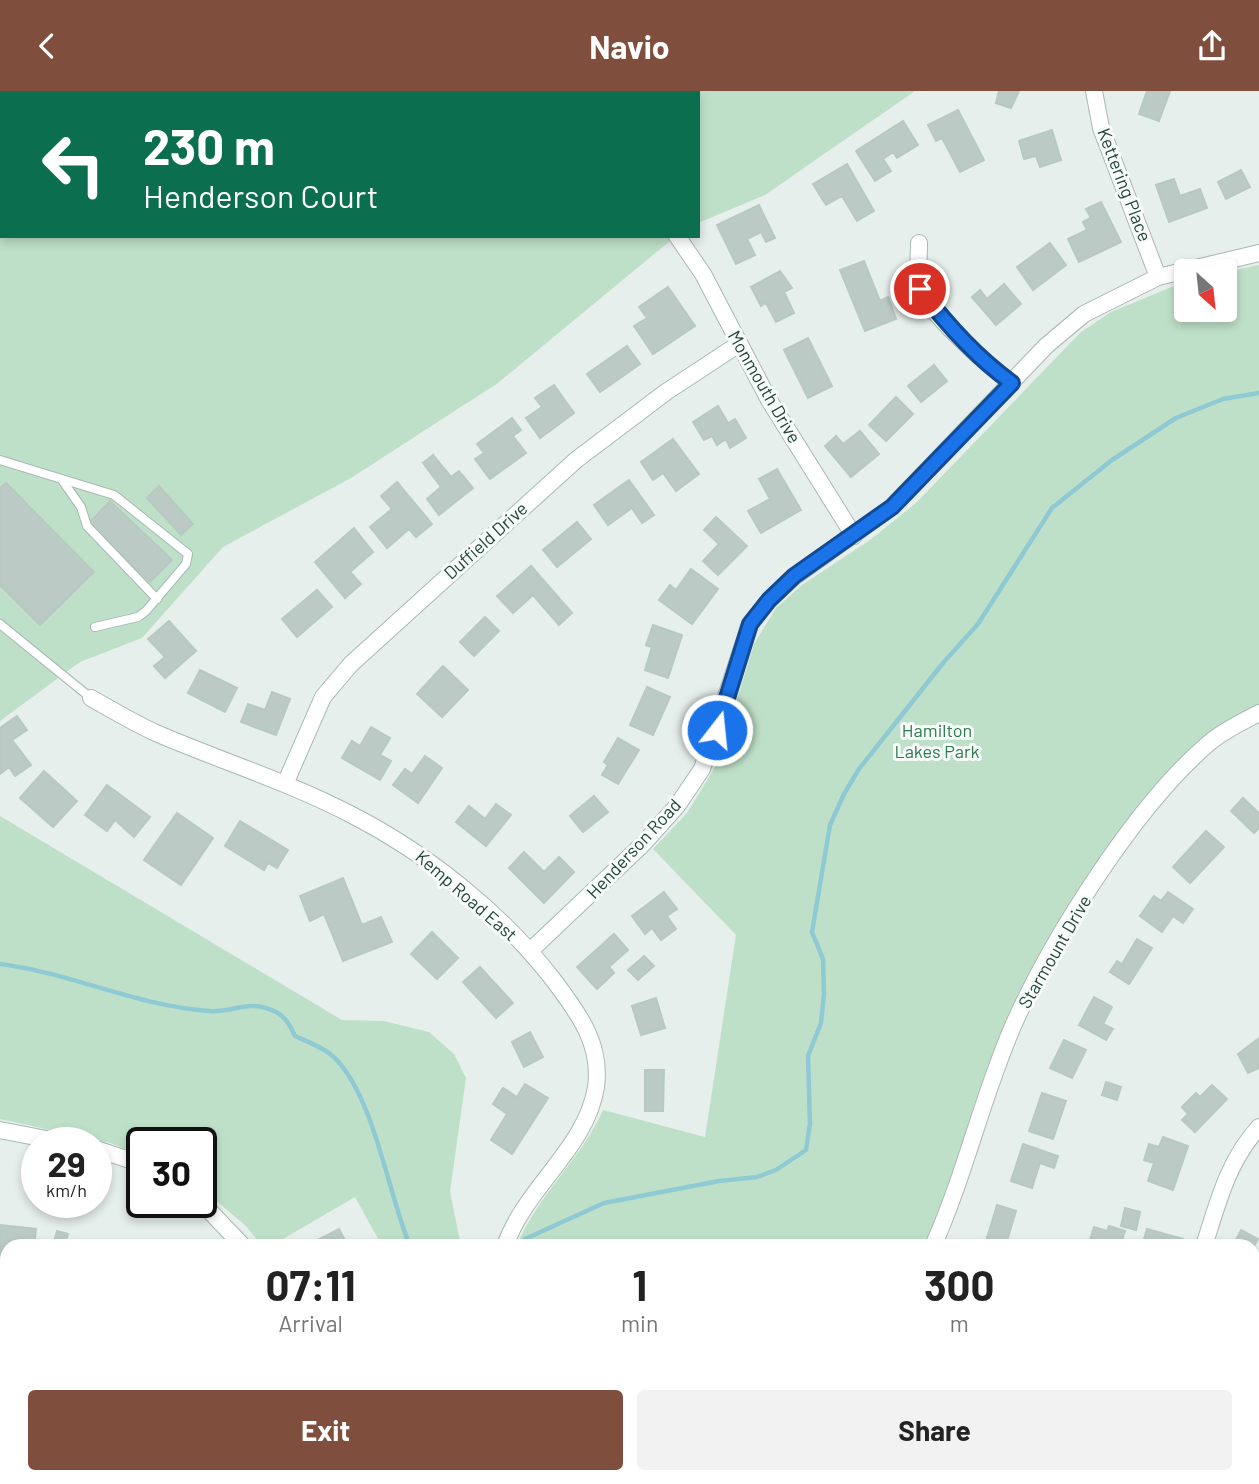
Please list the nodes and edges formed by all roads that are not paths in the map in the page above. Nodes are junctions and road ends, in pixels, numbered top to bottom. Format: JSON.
{"nodes":[{"id":1,"x":1094,"y":91,"type":"edge"},
{"id":2,"x":678,"y":238,"type":"edge"},
{"id":3,"x":919,"y":243,"type":"dead end"},
{"id":4,"x":1259,"y":253,"type":"edge"},
{"id":5,"x":1158,"y":277,"type":"junction"},
{"id":6,"x":739,"y":344,"type":"junction"},
{"id":7,"x":1012,"y":383,"type":"junction"},
{"id":8,"x":0,"y":460,"type":"edge"},
{"id":9,"x":60,"y":478,"type":"junction"},
{"id":10,"x":854,"y":536,"type":"junction"},
{"id":11,"x":158,"y":599,"type":"junction"},
{"id":12,"x":0,"y":624,"type":"edge"},
{"id":13,"x":95,"y":627,"type":"dead end"},
{"id":14,"x":91,"y":698,"type":"joint"},
{"id":15,"x":1259,"y":713,"type":"edge"},
{"id":16,"x":285,"y":784,"type":"junction"},
{"id":17,"x":530,"y":951,"type":"junction"},
{"id":18,"x":1259,"y":1127,"type":"edge"},
{"id":19,"x":0,"y":1130,"type":"edge"},
{"id":20,"x":21,"y":1134,"type":"edge"},
{"id":21,"x":216,"y":1218,"type":"edge"},
{"id":22,"x":236,"y":1239,"type":"edge"},
{"id":23,"x":507,"y":1239,"type":"edge"},
{"id":24,"x":936,"y":1239,"type":"edge"},
{"id":25,"x":1206,"y":1239,"type":"edge"}],
"edges":[{"from":1,"to":5,"type":"street","name":"Kettering Place"},
{"from":2,"to":6,"type":"street","name":"Monmouth Drive"},
{"from":3,"to":7,"type":"street"},
{"from":4,"to":5,"type":"street","name":"Henderson Road"},
{"from":5,"to":7,"type":"street","name":"Henderson Road"},
{"from":6,"to":10,"type":"street","name":"Monmouth Drive"},
{"from":6,"to":16,"type":"street","name":"Duffield Drive"},
{"from":7,"to":10,"type":"street","name":"Henderson Road"},
{"from":8,"to":9,"type":"lane"},
{"from":9,"to":11,"type":"lane"},
{"from":9,"to":11,"type":"lane"},
{"from":10,"to":17,"type":"street","name":"Henderson Road"},
{"from":11,"to":13,"type":"lane"},
{"from":12,"to":14,"type":"lane"},
{"from":14,"to":16,"type":"street","name":"Kemp Road East"},
{"from":15,"to":24,"type":"street","name":"Starmount Drive"},
{"from":16,"to":17,"type":"street","name":"Kemp Road East"},
{"from":17,"to":23,"type":"street","name":"Kemp Road East"},
{"from":18,"to":25,"type":"street"},
{"from":19,"to":20,"type":"street"},
{"from":21,"to":22,"type":"street"}]}
